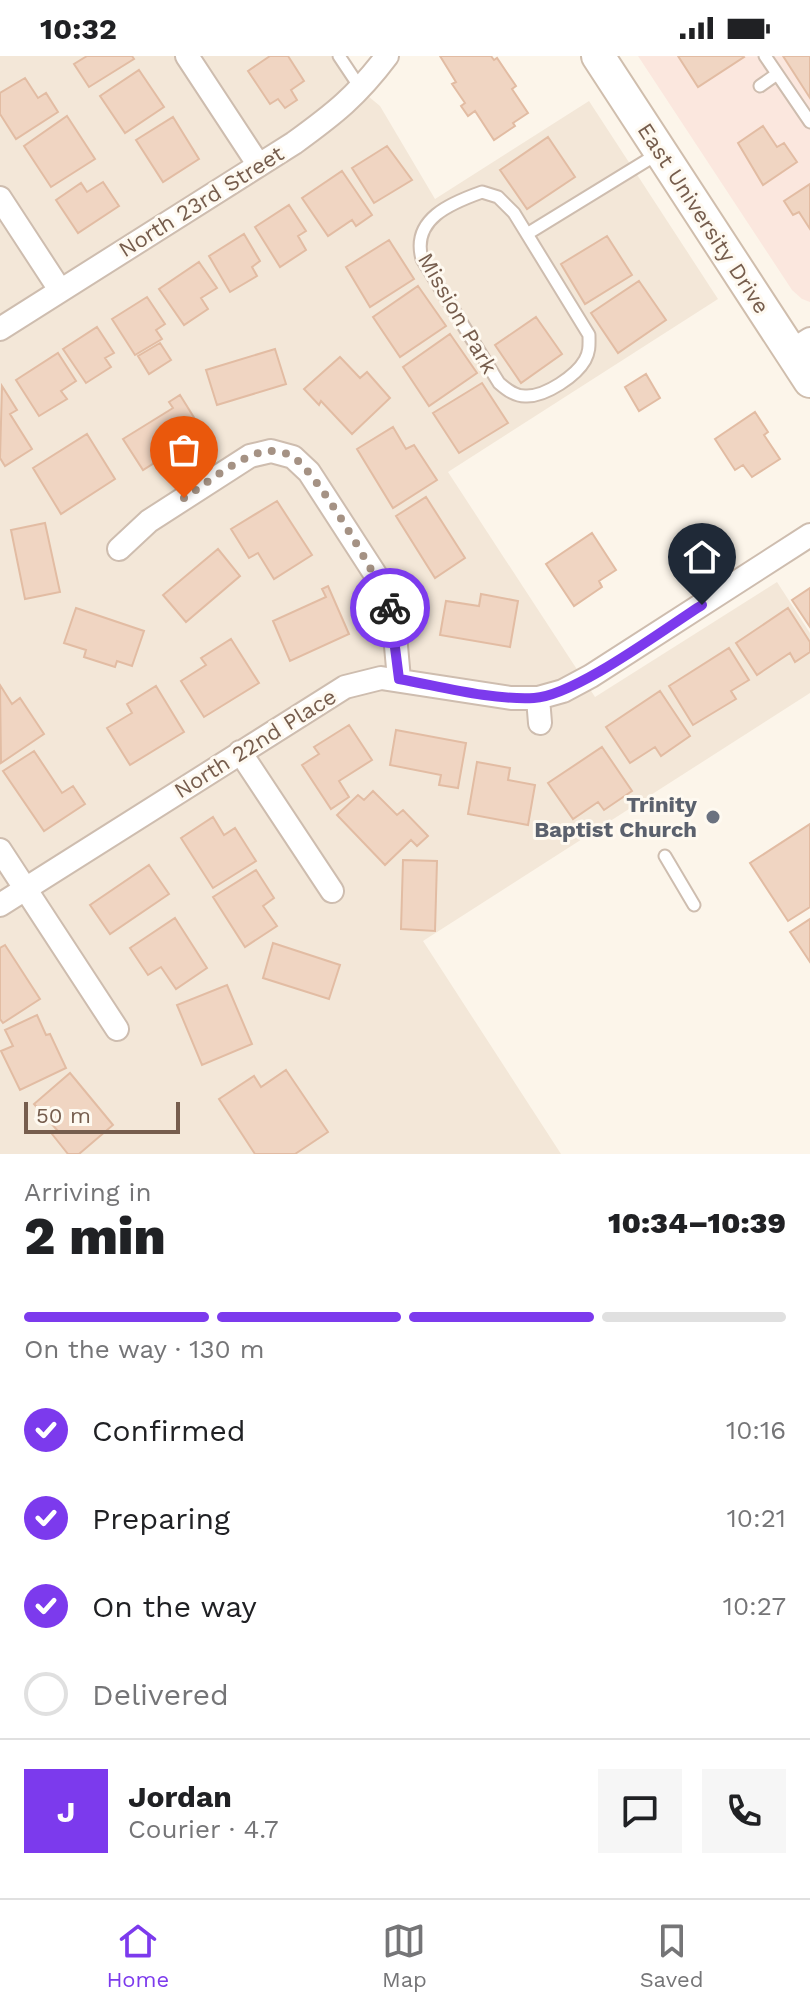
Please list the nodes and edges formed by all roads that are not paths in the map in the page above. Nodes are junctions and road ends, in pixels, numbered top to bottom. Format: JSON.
{"nodes":[{"id":1,"x":187,"y":56,"type":"edge"},
{"id":2,"x":339,"y":56,"type":"edge"},
{"id":3,"x":387,"y":56,"type":"edge"},
{"id":4,"x":598,"y":56,"type":"edge"},
{"id":5,"x":765,"y":56,"type":"edge"},
{"id":6,"x":777,"y":74,"type":"junction"},
{"id":7,"x":760,"y":86,"type":"dead end"},
{"id":8,"x":361,"y":90,"type":"junction"},
{"id":9,"x":810,"y":122,"type":"edge"},
{"id":10,"x":661,"y":152,"type":"junction"},
{"id":11,"x":258,"y":164,"type":"junction"},
{"id":12,"x":0,"y":198,"type":"edge"},
{"id":13,"x":527,"y":234,"type":"junction"},
{"id":14,"x":60,"y":290,"type":"junction"},
{"id":15,"x":0,"y":329,"type":"edge"},
{"id":16,"x":800,"y":345,"type":"edge"},
{"id":17,"x":810,"y":381,"type":"edge"},
{"id":18,"x":810,"y":535,"type":"edge"},
{"id":19,"x":119,"y":549,"type":"dead end"},
{"id":20,"x":399,"y":679,"type":"junction"},
{"id":21,"x":538,"y":698,"type":"junction"},
{"id":22,"x":540,"y":723,"type":"dead end"},
{"id":23,"x":240,"y":752,"type":"junction"},
{"id":24,"x":0,"y":850,"type":"edge"},
{"id":25,"x":665,"y":856,"type":"dead end"},
{"id":26,"x":25,"y":888,"type":"junction"},
{"id":27,"x":332,"y":891,"type":"dead end"},
{"id":28,"x":0,"y":905,"type":"edge"},
{"id":29,"x":694,"y":905,"type":"dead end"},
{"id":30,"x":117,"y":1029,"type":"dead end"}],
"edges":[{"from":1,"to":11,"type":"street"},
{"from":2,"to":8,"type":"lane"},
{"from":3,"to":8,"type":"street","name":"North 23rd Street"},
{"from":4,"to":10,"type":"main road","name":"East University Drive"},
{"from":5,"to":6,"type":"lane"},
{"from":6,"to":7,"type":"lane"},
{"from":6,"to":9,"type":"lane"},
{"from":8,"to":11,"type":"street","name":"North 23rd Street"},
{"from":10,"to":13,"type":"lane"},
{"from":10,"to":16,"type":"main road","name":"East University Drive"},
{"from":11,"to":14,"type":"street","name":"North 23rd Street"},
{"from":12,"to":14,"type":"street"},
{"from":13,"to":13,"type":"lane","name":"Mission Park"},
{"from":14,"to":15,"type":"street","name":"North 23rd Street"},
{"from":16,"to":17,"type":"main road","name":"East University Drive"},
{"from":18,"to":21,"type":"street","name":"North 22nd Place"},
{"from":19,"to":20,"type":"street"},
{"from":20,"to":21,"type":"street","name":"North 22nd Place"},
{"from":20,"to":23,"type":"street","name":"North 22nd Place"},
{"from":21,"to":22,"type":"street"},
{"from":23,"to":26,"type":"street","name":"North 22nd Place"},
{"from":23,"to":27,"type":"street"},
{"from":24,"to":26,"type":"street"},
{"from":25,"to":29,"type":"lane"},
{"from":26,"to":28,"type":"street","name":"North 22nd Place"},
{"from":26,"to":30,"type":"street"}]}
